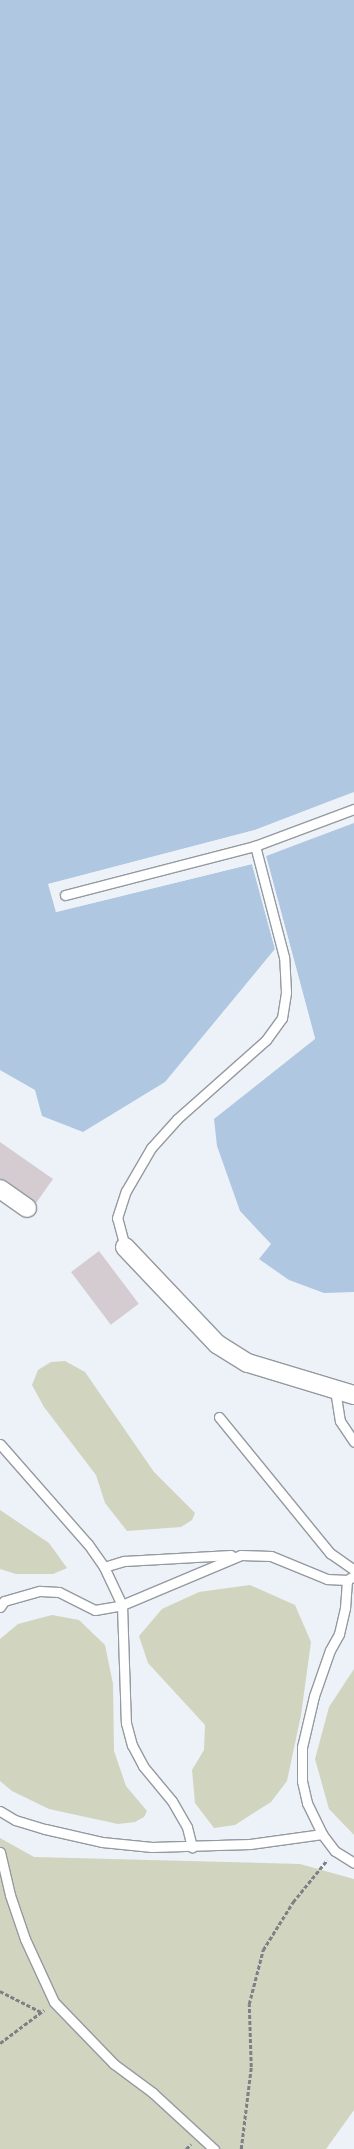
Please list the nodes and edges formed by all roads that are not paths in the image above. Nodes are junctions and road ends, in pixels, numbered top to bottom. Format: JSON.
{"nodes":[{"id":1,"x":354,"y":809,"type":"edge"},
{"id":2,"x":255,"y":846,"type":"junction"},
{"id":3,"x":65,"y":895,"type":"dead end"},
{"id":4,"x":0,"y":1189,"type":"edge"},
{"id":5,"x":26,"y":1208,"type":"dead end"},
{"id":6,"x":125,"y":1247,"type":"joint"},
{"id":7,"x":335,"y":1390,"type":"junction"},
{"id":8,"x":354,"y":1395,"type":"edge"},
{"id":9,"x":219,"y":1416,"type":"dead end"},
{"id":10,"x":354,"y":1442,"type":"edge"},
{"id":11,"x":0,"y":1444,"type":"edge"},
{"id":12,"x":241,"y":1555,"type":"junction"},
{"id":13,"x":104,"y":1567,"type":"junction"},
{"id":14,"x":354,"y":1570,"type":"edge"},
{"id":15,"x":350,"y":1578,"type":"edge"},
{"id":16,"x":1,"y":1600,"type":"edge"},
{"id":17,"x":122,"y":1605,"type":"junction"},
{"id":18,"x":0,"y":1811,"type":"edge"},
{"id":19,"x":322,"y":1834,"type":"junction"},
{"id":20,"x":192,"y":1847,"type":"junction"},
{"id":21,"x":0,"y":1852,"type":"edge"},
{"id":22,"x":354,"y":1862,"type":"edge"},
{"id":23,"x":214,"y":2149,"type":"edge"}],
"edges":[{"from":1,"to":2,"type":"lane"},
{"from":2,"to":3,"type":"lane"},
{"from":2,"to":6,"type":"lane"},
{"from":4,"to":5,"type":"street"},
{"from":6,"to":7,"type":"street"},
{"from":7,"to":8,"type":"street"},
{"from":7,"to":10,"type":"lane"},
{"from":9,"to":14,"type":"lane"},
{"from":11,"to":13,"type":"lane"},
{"from":12,"to":13,"type":"lane"},
{"from":12,"to":15,"type":"lane"},
{"from":12,"to":17,"type":"lane"},
{"from":13,"to":17,"type":"lane"},
{"from":15,"to":19,"type":"lane"},
{"from":16,"to":17,"type":"lane"},
{"from":17,"to":20,"type":"lane"},
{"from":18,"to":20,"type":"lane"},
{"from":19,"to":20,"type":"lane"},
{"from":19,"to":22,"type":"lane"},
{"from":21,"to":23,"type":"lane"}]}
